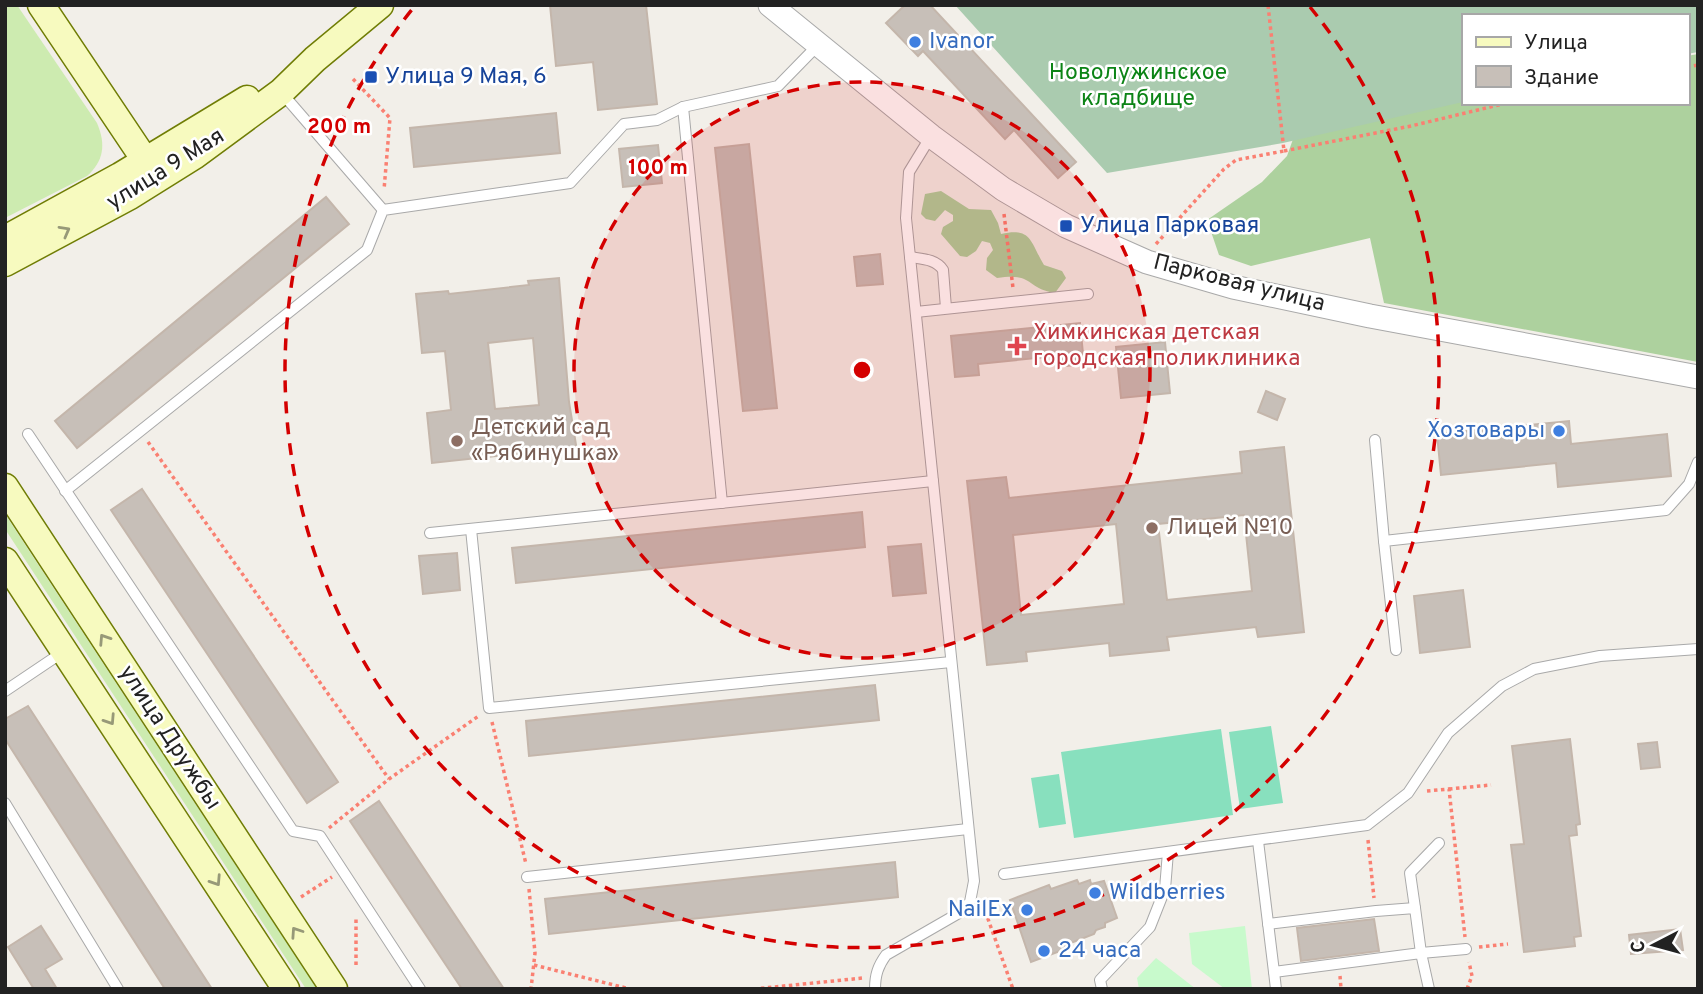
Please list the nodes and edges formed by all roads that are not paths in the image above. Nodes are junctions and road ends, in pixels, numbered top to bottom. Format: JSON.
{"nodes":[{"id":1,"x":41,"y":5,"type":"edge"},
{"id":2,"x":770,"y":5,"type":"edge"},
{"id":3,"x":375,"y":7,"type":"edge"},
{"id":4,"x":820,"y":43,"type":"junction"},
{"id":5,"x":315,"y":59,"type":"junction"},
{"id":6,"x":281,"y":92,"type":"junction"},
{"id":7,"x":683,"y":107,"type":"junction"},
{"id":8,"x":931,"y":136,"type":"junction"},
{"id":9,"x":152,"y":170,"type":"junction"},
{"id":10,"x":383,"y":209,"type":"junction"},
{"id":11,"x":5,"y":239,"type":"edge"},
{"id":12,"x":910,"y":257,"type":"junction"},
{"id":13,"x":5,"y":263,"type":"edge"},
{"id":14,"x":1088,"y":294,"type":"dead end"},
{"id":15,"x":946,"y":308,"type":"junction"},
{"id":16,"x":916,"y":312,"type":"junction"},
{"id":17,"x":1698,"y":377,"type":"edge"},
{"id":18,"x":29,"y":434,"type":"dead end"},
{"id":19,"x":1375,"y":440,"type":"dead end"},
{"id":20,"x":1698,"y":462,"type":"edge"},
{"id":21,"x":933,"y":481,"type":"junction"},
{"id":22,"x":5,"y":487,"type":"edge"},
{"id":23,"x":65,"y":491,"type":"junction"},
{"id":24,"x":722,"y":503,"type":"junction"},
{"id":25,"x":471,"y":529,"type":"junction"},
{"id":26,"x":430,"y":533,"type":"dead end"},
{"id":27,"x":1384,"y":541,"type":"junction"},
{"id":28,"x":9,"y":575,"type":"edge"},
{"id":29,"x":1698,"y":649,"type":"edge"},
{"id":30,"x":1396,"y":650,"type":"dead end"},
{"id":31,"x":64,"y":651,"type":"junction"},
{"id":32,"x":951,"y":662,"type":"junction"},
{"id":33,"x":5,"y":691,"type":"edge"},
{"id":34,"x":5,"y":803,"type":"edge"},
{"id":35,"x":968,"y":829,"type":"junction"},
{"id":36,"x":1258,"y":841,"type":"junction"},
{"id":37,"x":1439,"y":843,"type":"dead end"},
{"id":38,"x":1168,"y":852,"type":"junction"},
{"id":39,"x":1004,"y":874,"type":"dead end"},
{"id":40,"x":527,"y":877,"type":"road end"},
{"id":41,"x":1415,"y":908,"type":"junction"},
{"id":42,"x":1268,"y":924,"type":"junction"},
{"id":43,"x":1466,"y":948,"type":"road end"},
{"id":44,"x":1422,"y":953,"type":"junction"},
{"id":45,"x":1274,"y":972,"type":"junction"},
{"id":46,"x":875,"y":983,"type":"edge"},
{"id":47,"x":118,"y":989,"type":"edge"},
{"id":48,"x":286,"y":989,"type":"edge"},
{"id":49,"x":334,"y":989,"type":"edge"},
{"id":50,"x":420,"y":989,"type":"edge"},
{"id":51,"x":1102,"y":989,"type":"edge"},
{"id":52,"x":1276,"y":989,"type":"edge"},
{"id":53,"x":1429,"y":989,"type":"edge"}],
"edges":[{"from":1,"to":9,"type":"main road"},
{"from":2,"to":4,"type":"street","name":"Парковая улица"},
{"from":3,"to":5,"type":"main road","name":"улица 9 Мая"},
{"from":4,"to":7,"type":"lane"},
{"from":4,"to":8,"type":"street","name":"Парковая улица"},
{"from":5,"to":6,"type":"main road","name":"улица 9 Мая"},
{"from":5,"to":9,"type":"main road","name":"улица 9 Мая"},
{"from":6,"to":9,"type":"main road","name":"улица 9 Мая"},
{"from":6,"to":10,"type":"lane"},
{"from":7,"to":10,"type":"lane"},
{"from":7,"to":24,"type":"lane"},
{"from":8,"to":12,"type":"lane"},
{"from":8,"to":17,"type":"street","name":"Парковая улица"},
{"from":9,"to":11,"type":"main road","name":"улица 9 Мая"},
{"from":13,"to":9,"type":"main road","name":"улица 9 Мая","one_way":true},
{"from":10,"to":23,"type":"lane"},
{"from":12,"to":15,"type":"lane"},
{"from":12,"to":16,"type":"lane"},
{"from":14,"to":15,"type":"lane"},
{"from":15,"to":16,"type":"lane"},
{"from":16,"to":21,"type":"lane"},
{"from":18,"to":23,"type":"lane"},
{"from":19,"to":27,"type":"lane"},
{"from":20,"to":27,"type":"lane"},
{"from":21,"to":24,"type":"lane"},
{"from":21,"to":32,"type":"lane"},
{"from":49,"to":22,"type":"main road","name":"улица Дружбы","one_way":true},
{"from":23,"to":50,"type":"lane"},
{"from":24,"to":25,"type":"lane"},
{"from":25,"to":26,"type":"lane"},
{"from":25,"to":32,"type":"lane"},
{"from":27,"to":30,"type":"lane"},
{"from":28,"to":31,"type":"main road","name":"улица Дружбы"},
{"from":29,"to":36,"type":"lane"},
{"from":31,"to":33,"type":"lane"},
{"from":31,"to":48,"type":"main road","name":"улица Дружбы","one_way":true},
{"from":32,"to":35,"type":"lane"},
{"from":34,"to":47,"type":"lane"},
{"from":35,"to":40,"type":"lane"},
{"from":35,"to":46,"type":"lane"},
{"from":36,"to":38,"type":"lane"},
{"from":36,"to":42,"type":"lane"},
{"from":37,"to":41,"type":"lane"},
{"from":38,"to":39,"type":"lane"},
{"from":38,"to":51,"type":"lane"},
{"from":41,"to":42,"type":"lane"},
{"from":41,"to":44,"type":"lane"},
{"from":42,"to":45,"type":"lane"},
{"from":43,"to":44,"type":"lane"},
{"from":44,"to":45,"type":"lane"},
{"from":44,"to":53,"type":"lane"},
{"from":45,"to":52,"type":"lane"}]}
